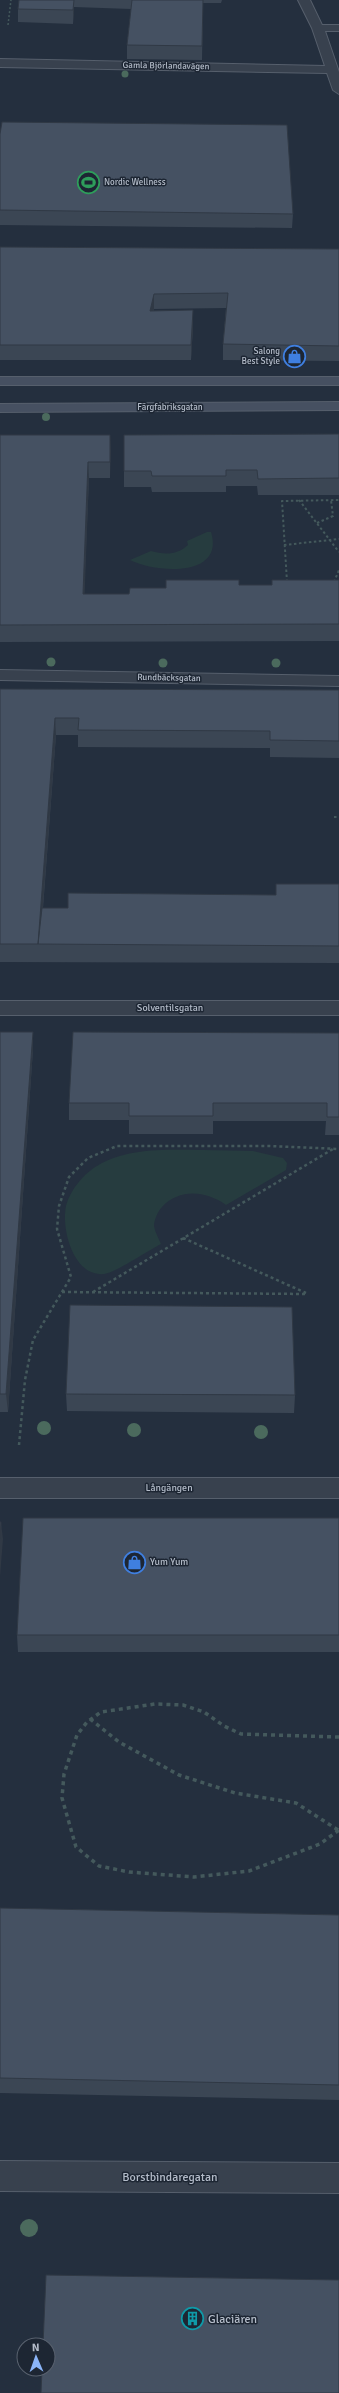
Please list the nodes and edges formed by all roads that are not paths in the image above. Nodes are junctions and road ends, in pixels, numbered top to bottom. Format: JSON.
{"nodes":[{"id":1,"x":304,"y":0,"type":"edge"},
{"id":2,"x":318,"y":28,"type":"junction"},
{"id":3,"x":339,"y":28,"type":"edge"},
{"id":4,"x":0,"y":63,"type":"edge"},
{"id":5,"x":332,"y":70,"type":"junction"},
{"id":6,"x":339,"y":90,"type":"edge"},
{"id":7,"x":0,"y":381,"type":"edge"},
{"id":8,"x":339,"y":381,"type":"edge"},
{"id":9,"x":339,"y":406,"type":"edge"},
{"id":10,"x":0,"y":408,"type":"edge"},
{"id":11,"x":0,"y":675,"type":"edge"},
{"id":12,"x":339,"y":681,"type":"edge"},
{"id":13,"x":0,"y":1008,"type":"edge"},
{"id":14,"x":339,"y":1008,"type":"edge"},
{"id":15,"x":10,"y":1488,"type":"edge"},
{"id":16,"x":339,"y":1488,"type":"edge"},
{"id":17,"x":0,"y":2176,"type":"edge"},
{"id":18,"x":339,"y":2178,"type":"edge"}],
"edges":[{"from":1,"to":2,"type":"street"},
{"from":2,"to":3,"type":"street"},
{"from":2,"to":5,"type":"street"},
{"from":4,"to":5,"type":"street","name":"Gamla Björlandavägen"},
{"from":5,"to":6,"type":"street"},
{"from":7,"to":8,"type":"street"},
{"from":9,"to":10,"type":"street","name":"Färgfabriksgatan"},
{"from":11,"to":12,"type":"street","name":"Rundbäcksgatan"},
{"from":13,"to":14,"type":"street","name":"Solventilsgatan"},
{"from":15,"to":16,"type":"street","name":"Långängen"},
{"from":17,"to":18,"type":"street","name":"Borstbindaregatan"}]}
